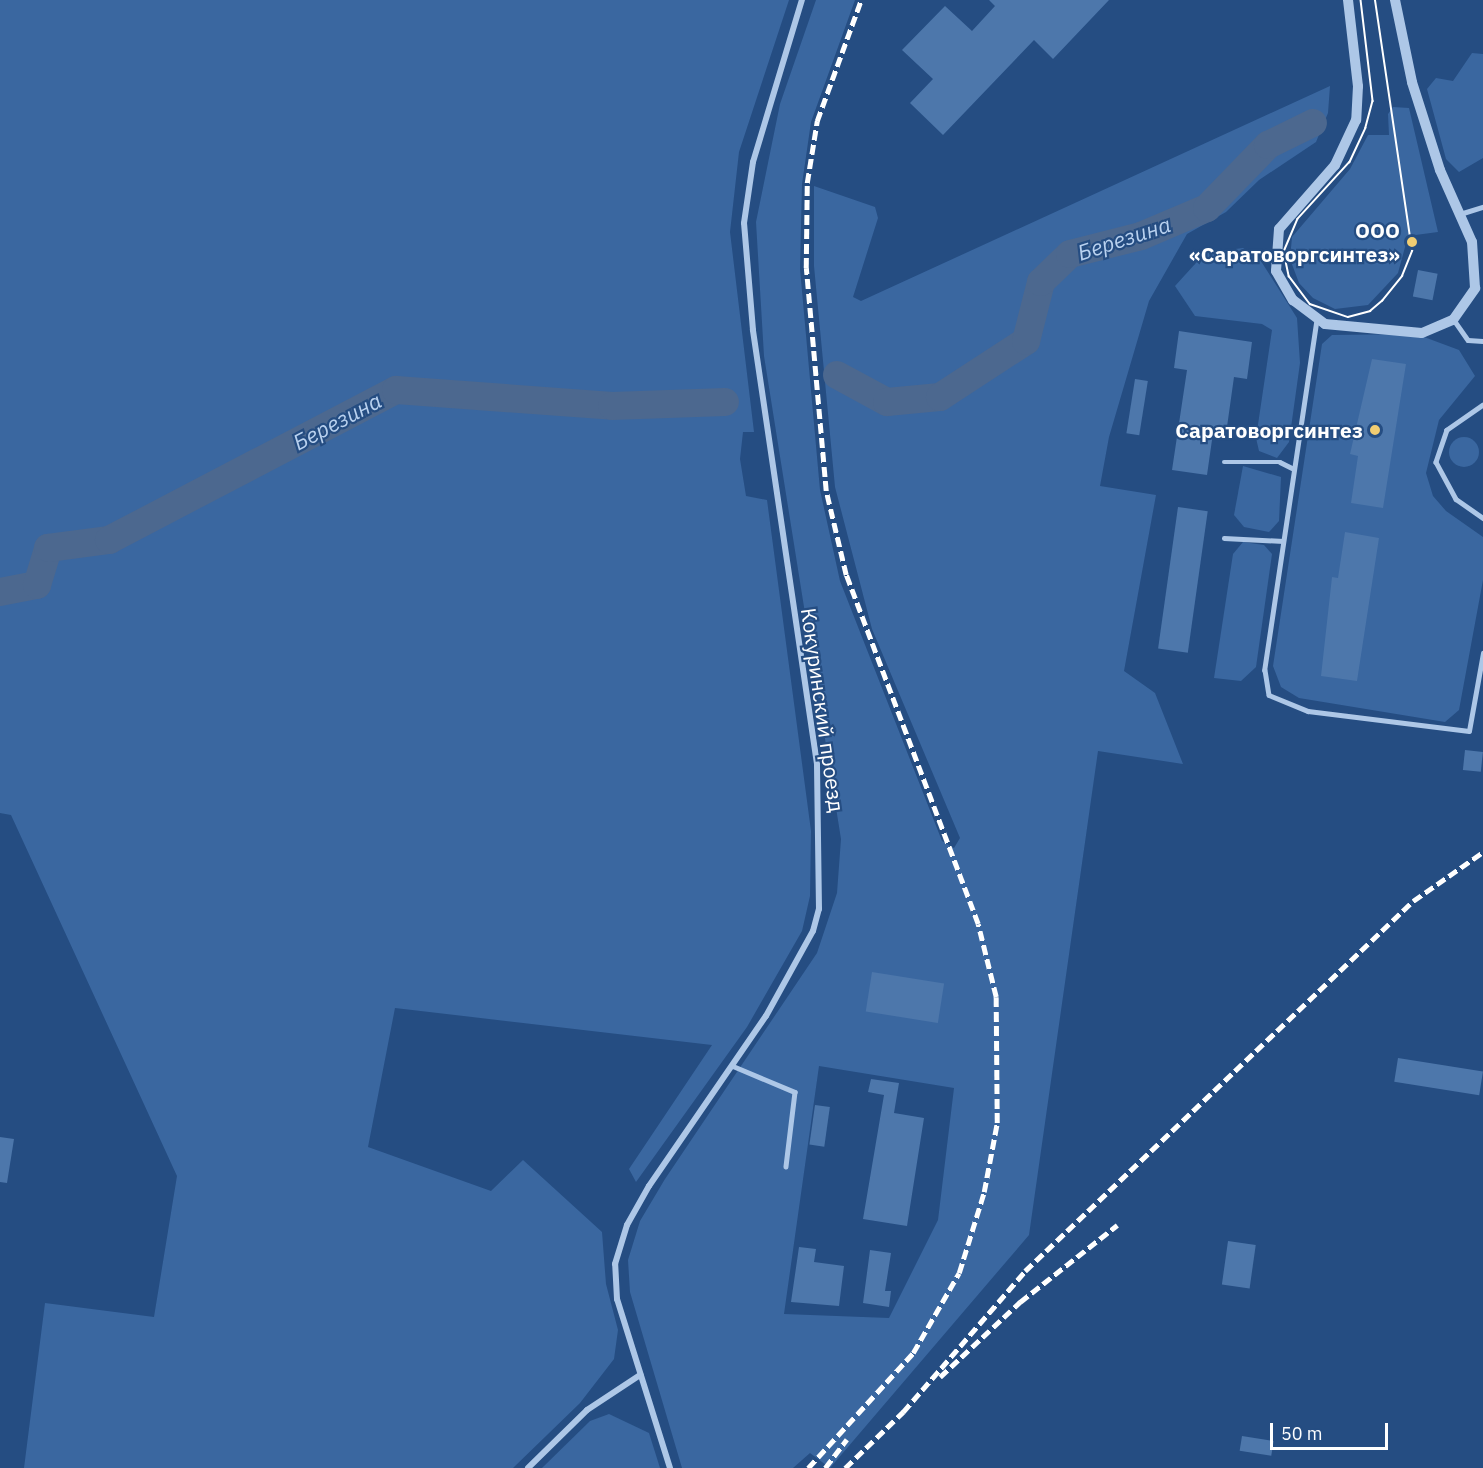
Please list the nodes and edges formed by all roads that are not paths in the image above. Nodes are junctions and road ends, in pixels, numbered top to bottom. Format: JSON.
{"nodes":[{"id":1,"x":802,"y":0,"type":"edge"},
{"id":2,"x":1348,"y":0,"type":"edge"},
{"id":3,"x":1395,"y":0,"type":"edge"},
{"id":4,"x":1483,"y":207,"type":"edge"},
{"id":5,"x":1463,"y":213,"type":"junction"},
{"id":6,"x":1317,"y":320,"type":"junction"},
{"id":7,"x":1453,"y":320,"type":"junction"},
{"id":8,"x":1483,"y":341,"type":"edge"},
{"id":9,"x":1483,"y":405,"type":"edge"},
{"id":10,"x":1224,"y":462,"type":"dead end"},
{"id":11,"x":1292,"y":468,"type":"junction"},
{"id":12,"x":1483,"y":518,"type":"edge"},
{"id":13,"x":1224,"y":538,"type":"dead end"},
{"id":14,"x":1283,"y":541,"type":"junction"},
{"id":15,"x":1483,"y":653,"type":"edge"},
{"id":16,"x":733,"y":1066,"type":"junction"},
{"id":17,"x":786,"y":1166,"type":"dead end"},
{"id":18,"x":640,"y":1375,"type":"junction"},
{"id":19,"x":528,"y":1468,"type":"edge"},
{"id":20,"x":670,"y":1468,"type":"edge"}],
"edges":[{"from":1,"to":16,"type":"street","name":"Кокуринский проезд"},
{"from":2,"to":6,"type":"street"},
{"from":3,"to":5,"type":"street"},
{"from":4,"to":5,"type":"lane"},
{"from":5,"to":7,"type":"street"},
{"from":6,"to":7,"type":"street"},
{"from":6,"to":11,"type":"lane"},
{"from":7,"to":8,"type":"lane"},
{"from":9,"to":12,"type":"lane"},
{"from":10,"to":11,"type":"lane"},
{"from":11,"to":14,"type":"lane"},
{"from":13,"to":14,"type":"lane"},
{"from":14,"to":15,"type":"lane"},
{"from":16,"to":17,"type":"lane"},
{"from":16,"to":18,"type":"street","name":"Кокуринский проезд"},
{"from":18,"to":19,"type":"street"},
{"from":18,"to":20,"type":"street","name":"Кокуринский проезд"}]}
